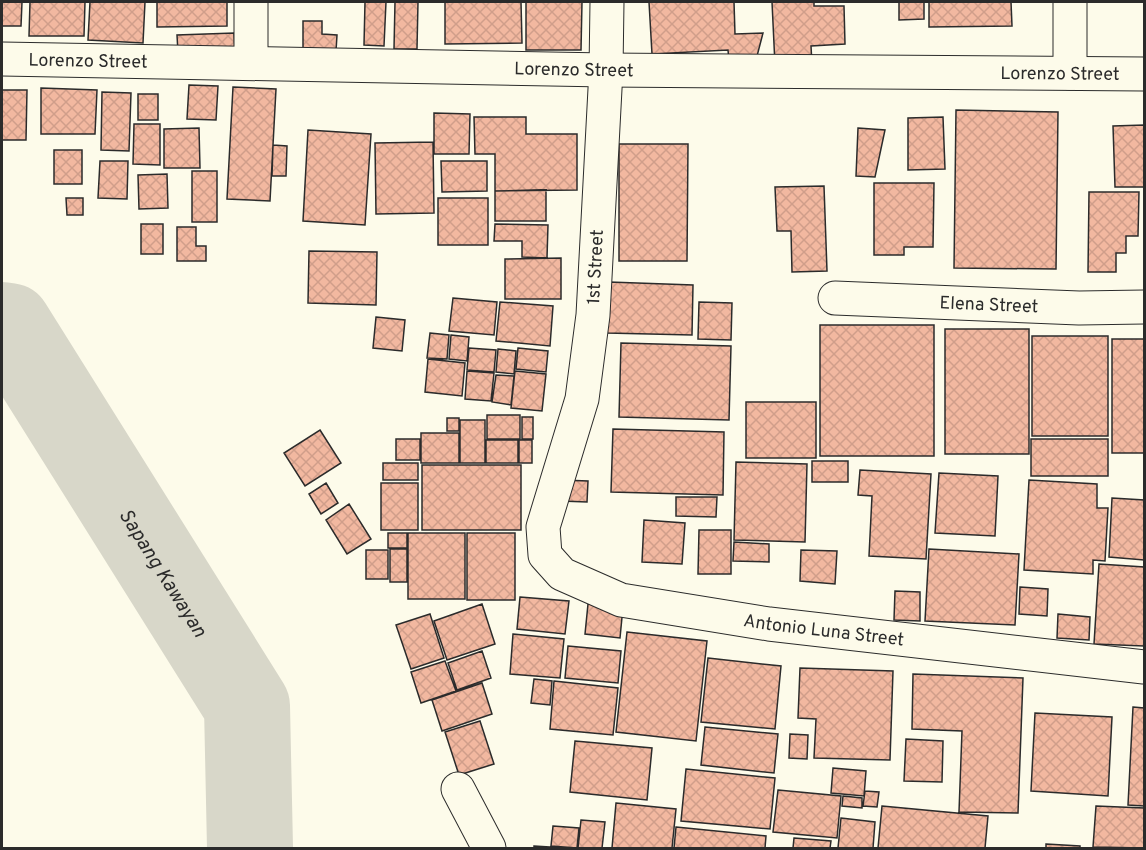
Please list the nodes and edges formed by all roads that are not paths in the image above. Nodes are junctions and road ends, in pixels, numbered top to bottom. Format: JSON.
{"nodes":[{"id":1,"x":251,"y":2,"type":"edge"},
{"id":2,"x":607,"y":2,"type":"edge"},
{"id":3,"x":1070,"y":2,"type":"edge"},
{"id":4,"x":2,"y":59,"type":"edge"},
{"id":5,"x":251,"y":63,"type":"junction"},
{"id":6,"x":606,"y":70,"type":"junction"},
{"id":7,"x":1070,"y":73,"type":"junction"},
{"id":8,"x":1144,"y":74,"type":"edge"},
{"id":9,"x":835,"y":298,"type":"dead end"},
{"id":10,"x":1144,"y":307,"type":"edge"},
{"id":11,"x":543,"y":526,"type":"joint"},
{"id":12,"x":1144,"y":667,"type":"edge"},
{"id":13,"x":458,"y":789,"type":"dead end"},
{"id":14,"x":489,"y":849,"type":"edge"}],
"edges":[{"from":1,"to":5,"type":"street"},
{"from":2,"to":6,"type":"street","name":"1st Street"},
{"from":3,"to":7,"type":"street"},
{"from":4,"to":5,"type":"street","name":"Lorenzo Street"},
{"from":5,"to":6,"type":"street","name":"Lorenzo Street"},
{"from":6,"to":7,"type":"street","name":"Lorenzo Street"},
{"from":6,"to":11,"type":"street","name":"1st Street"},
{"from":7,"to":8,"type":"street","name":"Lorenzo Street"},
{"from":9,"to":10,"type":"street","name":"Elena Street"},
{"from":11,"to":12,"type":"street","name":"Antonio Luna Street"},
{"from":13,"to":14,"type":"street"}]}
